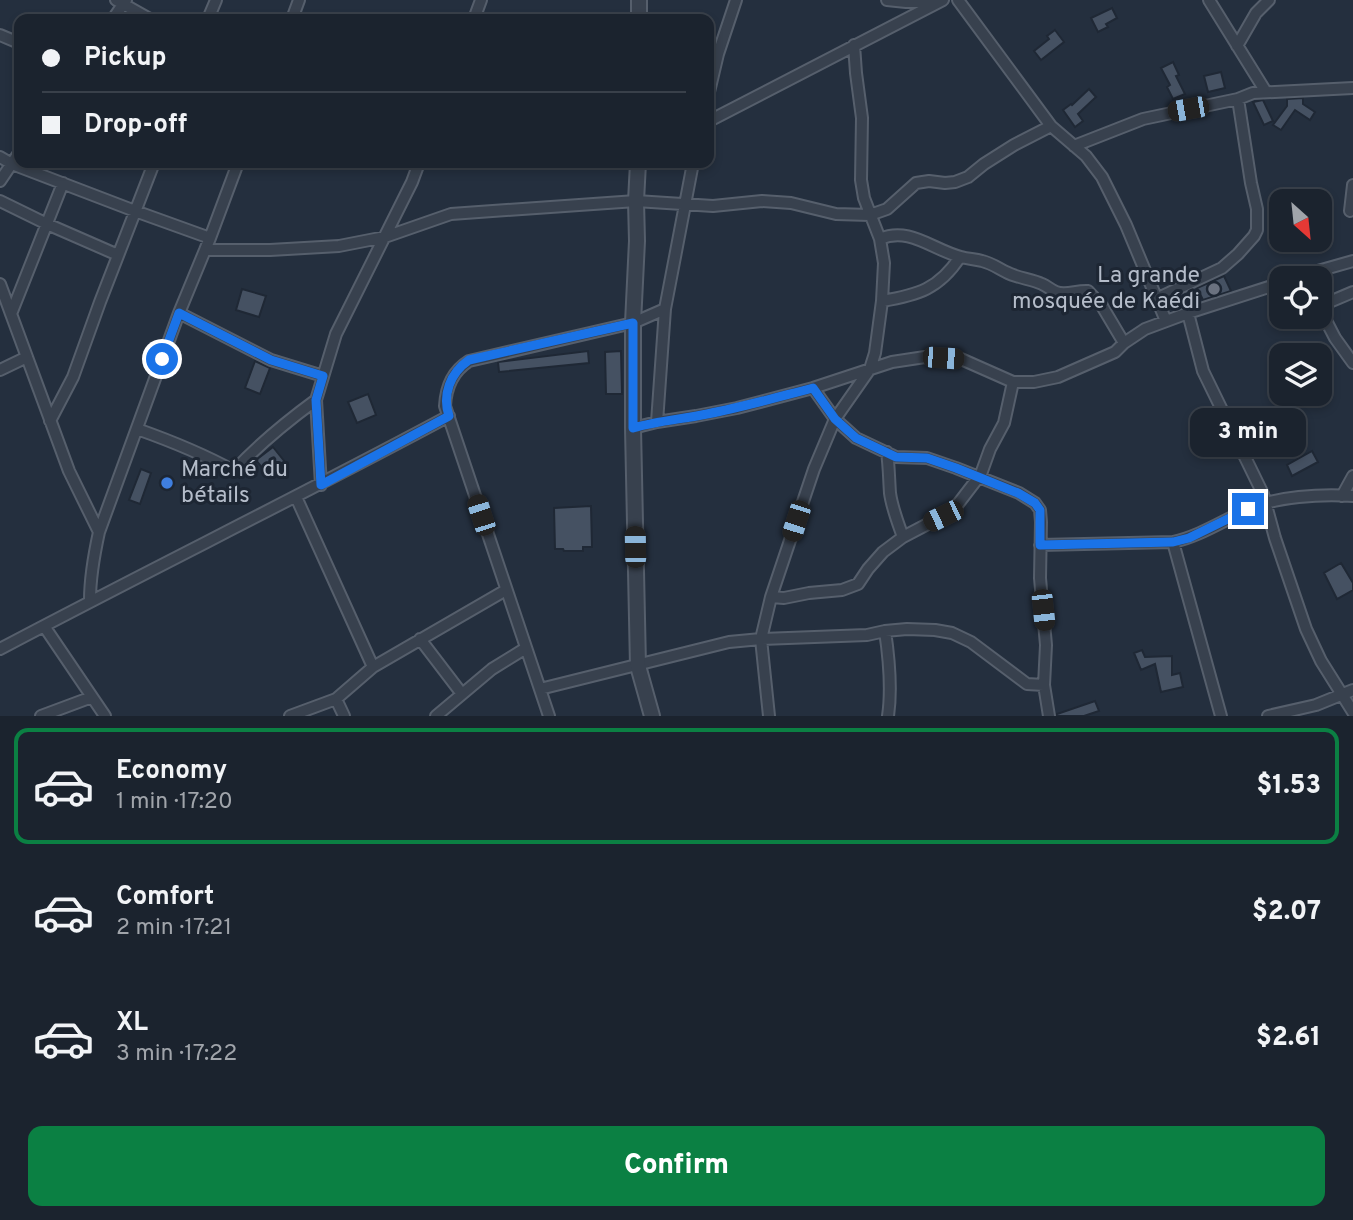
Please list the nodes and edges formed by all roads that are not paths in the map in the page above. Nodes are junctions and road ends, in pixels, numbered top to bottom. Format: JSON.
{"nodes":[{"id":1,"x":734,"y":0,"type":"edge"},
{"id":2,"x":743,"y":0,"type":"edge"},
{"id":3,"x":941,"y":0,"type":"edge"},
{"id":4,"x":958,"y":0,"type":"edge"},
{"id":5,"x":1209,"y":0,"type":"edge"},
{"id":6,"x":1269,"y":0,"type":"edge"},
{"id":7,"x":122,"y":1,"type":"edge"},
{"id":8,"x":895,"y":1,"type":"edge"},
{"id":9,"x":142,"y":14,"type":"edge"},
{"id":10,"x":854,"y":45,"type":"junction"},
{"id":11,"x":1237,"y":47,"type":"junction"},
{"id":12,"x":714,"y":71,"type":"edge"},
{"id":13,"x":1353,"y":88,"type":"edge"},
{"id":14,"x":1266,"y":92,"type":"junction"},
{"id":15,"x":1238,"y":99,"type":"junction"},
{"id":16,"x":714,"y":118,"type":"edge"},
{"id":17,"x":1051,"y":126,"type":"junction"},
{"id":18,"x":1074,"y":146,"type":"junction"},
{"id":19,"x":0,"y":157,"type":"edge"},
{"id":20,"x":14,"y":161,"type":"edge"},
{"id":21,"x":12,"y":164,"type":"junction"},
{"id":22,"x":23,"y":168,"type":"edge"},
{"id":23,"x":153,"y":168,"type":"edge"},
{"id":24,"x":236,"y":168,"type":"edge"},
{"id":25,"x":417,"y":168,"type":"edge"},
{"id":26,"x":638,"y":168,"type":"edge"},
{"id":27,"x":692,"y":168,"type":"edge"},
{"id":28,"x":0,"y":181,"type":"edge"},
{"id":29,"x":63,"y":183,"type":"junction"},
{"id":30,"x":1353,"y":184,"type":"edge"},
{"id":31,"x":0,"y":201,"type":"edge"},
{"id":32,"x":636,"y":201,"type":"junction"},
{"id":33,"x":685,"y":205,"type":"junction"},
{"id":34,"x":1350,"y":211,"type":"dead end"},
{"id":35,"x":135,"y":212,"type":"junction"},
{"id":36,"x":870,"y":215,"type":"junction"},
{"id":37,"x":47,"y":224,"type":"junction"},
{"id":38,"x":385,"y":237,"type":"junction"},
{"id":39,"x":210,"y":238,"type":"junction"},
{"id":40,"x":880,"y":239,"type":"junction"},
{"id":41,"x":205,"y":250,"type":"junction"},
{"id":42,"x":118,"y":255,"type":"junction"},
{"id":43,"x":960,"y":257,"type":"junction"},
{"id":44,"x":1353,"y":261,"type":"edge"},
{"id":45,"x":1332,"y":267,"type":"edge"},
{"id":46,"x":0,"y":284,"type":"edge"},
{"id":47,"x":1269,"y":287,"type":"edge"},
{"id":48,"x":1353,"y":292,"type":"edge"},
{"id":49,"x":1156,"y":299,"type":"junction"},
{"id":50,"x":882,"y":301,"type":"junction"},
{"id":51,"x":1332,"y":302,"type":"edge"},
{"id":52,"x":665,"y":309,"type":"junction"},
{"id":53,"x":179,"y":313,"type":"junction"},
{"id":54,"x":1188,"y":313,"type":"junction"},
{"id":55,"x":11,"y":314,"type":"junction"},
{"id":56,"x":1166,"y":321,"type":"junction"},
{"id":57,"x":633,"y":323,"type":"junction"},
{"id":58,"x":1331,"y":329,"type":"edge"},
{"id":59,"x":1124,"y":343,"type":"junction"},
{"id":60,"x":27,"y":357,"type":"junction"},
{"id":61,"x":1353,"y":363,"type":"edge"},
{"id":62,"x":870,"y":369,"type":"junction"},
{"id":63,"x":0,"y":370,"type":"edge"},
{"id":64,"x":323,"y":376,"type":"junction"},
{"id":65,"x":1013,"y":382,"type":"junction"},
{"id":66,"x":813,"y":388,"type":"junction"},
{"id":67,"x":316,"y":400,"type":"junction"},
{"id":68,"x":449,"y":416,"type":"junction"},
{"id":69,"x":835,"y":419,"type":"junction"},
{"id":70,"x":50,"y":421,"type":"junction"},
{"id":71,"x":657,"y":422,"type":"junction"},
{"id":72,"x":633,"y":428,"type":"junction"},
{"id":73,"x":137,"y":429,"type":"junction"},
{"id":74,"x":887,"y":452,"type":"junction"},
{"id":75,"x":1353,"y":476,"type":"edge"},
{"id":76,"x":978,"y":478,"type":"junction"},
{"id":77,"x":321,"y":485,"type":"junction"},
{"id":78,"x":1348,"y":496,"type":"edge"},
{"id":79,"x":296,"y":497,"type":"junction"},
{"id":80,"x":1266,"y":502,"type":"junction"},
{"id":81,"x":99,"y":532,"type":"junction"},
{"id":82,"x":903,"y":537,"type":"junction"},
{"id":83,"x":1173,"y":542,"type":"junction"},
{"id":84,"x":1040,"y":545,"type":"junction"},
{"id":85,"x":506,"y":590,"type":"junction"},
{"id":86,"x":771,"y":597,"type":"junction"},
{"id":87,"x":90,"y":600,"type":"junction"},
{"id":88,"x":44,"y":625,"type":"junction"},
{"id":89,"x":885,"y":631,"type":"junction"},
{"id":90,"x":420,"y":639,"type":"junction"},
{"id":91,"x":761,"y":639,"type":"junction"},
{"id":92,"x":526,"y":648,"type":"junction"},
{"id":93,"x":0,"y":649,"type":"edge"},
{"id":94,"x":638,"y":666,"type":"junction"},
{"id":95,"x":373,"y":667,"type":"junction"},
{"id":96,"x":1044,"y":685,"type":"junction"},
{"id":97,"x":540,"y":689,"type":"junction"},
{"id":98,"x":1353,"y":690,"type":"edge"},
{"id":99,"x":462,"y":694,"type":"junction"},
{"id":100,"x":1342,"y":695,"type":"junction"},
{"id":101,"x":92,"y":697,"type":"junction"},
{"id":102,"x":336,"y":699,"type":"junction"},
{"id":103,"x":547,"y":711,"type":"edge"},
{"id":104,"x":1353,"y":712,"type":"edge"},
{"id":105,"x":41,"y":716,"type":"edge"},
{"id":106,"x":105,"y":716,"type":"edge"},
{"id":107,"x":290,"y":716,"type":"edge"},
{"id":108,"x":344,"y":716,"type":"edge"},
{"id":109,"x":436,"y":716,"type":"edge"},
{"id":110,"x":534,"y":716,"type":"edge"},
{"id":111,"x":652,"y":716,"type":"edge"},
{"id":112,"x":769,"y":716,"type":"edge"},
{"id":113,"x":888,"y":716,"type":"edge"},
{"id":114,"x":1049,"y":716,"type":"edge"},
{"id":115,"x":1220,"y":716,"type":"edge"},
{"id":116,"x":1268,"y":716,"type":"edge"}],
"edges":[{"from":1,"to":2,"type":"street"},
{"from":1,"to":12,"type":"street"},
{"from":3,"to":8,"type":"street"},
{"from":3,"to":10,"type":"street"},
{"from":4,"to":17,"type":"street"},
{"from":5,"to":11,"type":"street"},
{"from":6,"to":11,"type":"street"},
{"from":7,"to":9,"type":"street"},
{"from":10,"to":16,"type":"street"},
{"from":10,"to":36,"type":"street"},
{"from":11,"to":14,"type":"street"},
{"from":13,"to":14,"type":"street"},
{"from":14,"to":15,"type":"street"},
{"from":15,"to":18,"type":"street"},
{"from":15,"to":49,"type":"street"},
{"from":17,"to":18,"type":"street"},
{"from":17,"to":36,"type":"street"},
{"from":18,"to":49,"type":"street"},
{"from":19,"to":21,"type":"street"},
{"from":20,"to":21,"type":"street"},
{"from":21,"to":28,"type":"street"},
{"from":22,"to":29,"type":"street"},
{"from":23,"to":35,"type":"street"},
{"from":24,"to":39,"type":"street"},
{"from":25,"to":38,"type":"street"},
{"from":26,"to":32,"type":"street"},
{"from":27,"to":33,"type":"street"},
{"from":29,"to":35,"type":"street"},
{"from":29,"to":37,"type":"street"},
{"from":30,"to":34,"type":"street"},
{"from":31,"to":37,"type":"street"},
{"from":32,"to":33,"type":"street"},
{"from":32,"to":38,"type":"street"},
{"from":32,"to":57,"type":"street"},
{"from":33,"to":36,"type":"street"},
{"from":33,"to":52,"type":"street"},
{"from":35,"to":39,"type":"street"},
{"from":35,"to":42,"type":"street"},
{"from":36,"to":40,"type":"street"},
{"from":37,"to":42,"type":"street"},
{"from":37,"to":55,"type":"street"},
{"from":38,"to":41,"type":"street"},
{"from":38,"to":64,"type":"street"},
{"from":39,"to":41,"type":"street"},
{"from":40,"to":43,"type":"street"},
{"from":40,"to":50,"type":"street"},
{"from":41,"to":53,"type":"street"},
{"from":42,"to":70,"type":"street"},
{"from":43,"to":50,"type":"street"},
{"from":43,"to":59,"type":"street"},
{"from":44,"to":45,"type":"street"},
{"from":46,"to":55,"type":"street"},
{"from":47,"to":54,"type":"street"},
{"from":48,"to":51,"type":"street"},
{"from":49,"to":56,"type":"street"},
{"from":50,"to":62,"type":"street"},
{"from":52,"to":57,"type":"street"},
{"from":52,"to":71,"type":"street"},
{"from":53,"to":64,"type":"street"},
{"from":53,"to":73,"type":"street"},
{"from":54,"to":56,"type":"street"},
{"from":54,"to":80,"type":"street"},
{"from":55,"to":60,"type":"street"},
{"from":56,"to":59,"type":"street"},
{"from":57,"to":68,"type":"street"},
{"from":57,"to":72,"type":"street"},
{"from":58,"to":61,"type":"street"},
{"from":59,"to":65,"type":"street"},
{"from":60,"to":63,"type":"street"},
{"from":60,"to":70,"type":"street"},
{"from":62,"to":65,"type":"street"},
{"from":62,"to":66,"type":"street"},
{"from":62,"to":69,"type":"street"},
{"from":64,"to":67,"type":"street"},
{"from":65,"to":76,"type":"street"},
{"from":66,"to":69,"type":"street"},
{"from":66,"to":71,"type":"street"},
{"from":67,"to":73,"type":"street"},
{"from":67,"to":77,"type":"street"},
{"from":68,"to":77,"type":"street"},
{"from":68,"to":85,"type":"street"},
{"from":69,"to":74,"type":"street"},
{"from":69,"to":86,"type":"street"},
{"from":70,"to":81,"type":"street"},
{"from":71,"to":72,"type":"street"},
{"from":72,"to":94,"type":"street"},
{"from":73,"to":81,"type":"street"},
{"from":74,"to":76,"type":"street"},
{"from":74,"to":82,"type":"street"},
{"from":75,"to":78,"type":"street"},
{"from":76,"to":82,"type":"street"},
{"from":76,"to":84,"type":"street"},
{"from":77,"to":79,"type":"street"},
{"from":78,"to":80,"type":"street"},
{"from":79,"to":87,"type":"street"},
{"from":79,"to":95,"type":"street"},
{"from":80,"to":83,"type":"street"},
{"from":80,"to":100,"type":"street"},
{"from":81,"to":87,"type":"street"},
{"from":82,"to":86,"type":"street"},
{"from":83,"to":84,"type":"street"},
{"from":83,"to":115,"type":"street"},
{"from":84,"to":96,"type":"street"},
{"from":85,"to":90,"type":"street"},
{"from":85,"to":92,"type":"street"},
{"from":86,"to":91,"type":"street"},
{"from":87,"to":88,"type":"street"},
{"from":88,"to":93,"type":"street"},
{"from":88,"to":101,"type":"street"},
{"from":89,"to":91,"type":"street"},
{"from":89,"to":96,"type":"street"},
{"from":89,"to":113,"type":"street"},
{"from":90,"to":95,"type":"street"},
{"from":90,"to":99,"type":"street"},
{"from":91,"to":94,"type":"street"},
{"from":91,"to":112,"type":"street"},
{"from":92,"to":97,"type":"street"},
{"from":92,"to":99,"type":"street"},
{"from":94,"to":97,"type":"street"},
{"from":94,"to":111,"type":"street"},
{"from":95,"to":102,"type":"street"},
{"from":96,"to":114,"type":"street"},
{"from":97,"to":103,"type":"street"},
{"from":98,"to":100,"type":"street"},
{"from":99,"to":109,"type":"street"},
{"from":100,"to":104,"type":"street"},
{"from":100,"to":116,"type":"street"},
{"from":101,"to":105,"type":"street"},
{"from":101,"to":106,"type":"street"},
{"from":102,"to":107,"type":"street"},
{"from":102,"to":108,"type":"street"},
{"from":103,"to":110,"type":"street"}]}
